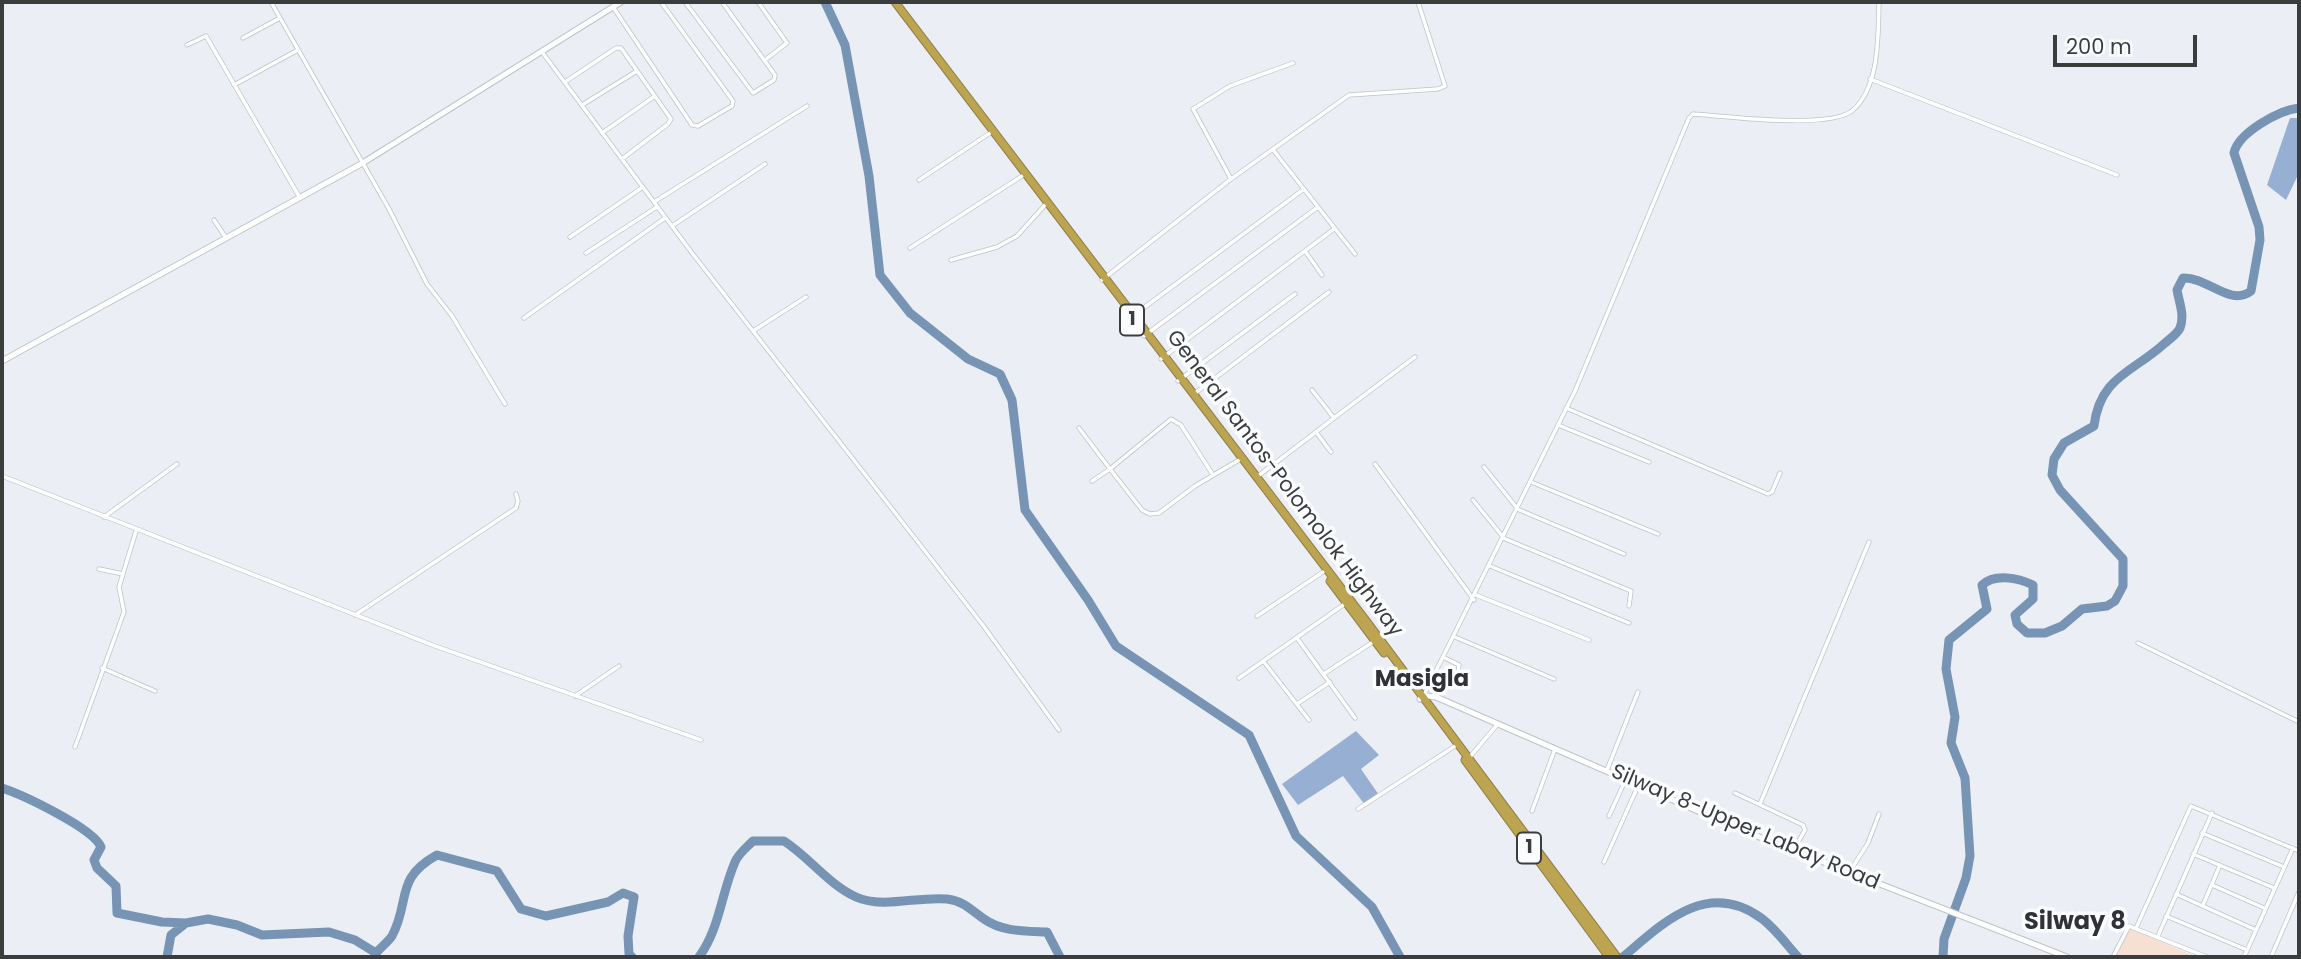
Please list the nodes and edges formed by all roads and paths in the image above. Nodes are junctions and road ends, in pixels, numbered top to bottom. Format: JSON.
{"nodes":[{"id":1,"x":271,"y":2,"type":"edge"},
{"id":2,"x":621,"y":2,"type":"edge"},
{"id":3,"x":662,"y":2,"type":"edge"},
{"id":4,"x":685,"y":2,"type":"edge"},
{"id":5,"x":722,"y":2,"type":"edge"},
{"id":6,"x":758,"y":2,"type":"edge"},
{"id":7,"x":889,"y":2,"type":"edge"},
{"id":8,"x":895,"y":2,"type":"edge"},
{"id":9,"x":1418,"y":2,"type":"edge"},
{"id":10,"x":1879,"y":2,"type":"edge"},
{"id":11,"x":613,"y":7,"type":"junction"},
{"id":12,"x":281,"y":18,"type":"junction"},
{"id":13,"x":243,"y":38,"type":"dead end"},
{"id":14,"x":187,"y":45,"type":"dead end"},
{"id":15,"x":298,"y":50,"type":"junction"},
{"id":16,"x":541,"y":51,"type":"junction"},
{"id":17,"x":765,"y":60,"type":"junction"},
{"id":18,"x":1293,"y":63,"type":"dead end"},
{"id":19,"x":638,"y":71,"type":"junction"},
{"id":20,"x":1870,"y":79,"type":"junction"},
{"id":21,"x":565,"y":82,"type":"junction"},
{"id":22,"x":234,"y":85,"type":"junction"},
{"id":23,"x":655,"y":96,"type":"junction"},
{"id":24,"x":582,"y":105,"type":"junction"},
{"id":25,"x":807,"y":106,"type":"dead end"},
{"id":26,"x":602,"y":133,"type":"junction"},
{"id":27,"x":990,"y":133,"type":"junction"},
{"id":28,"x":1274,"y":150,"type":"junction"},
{"id":29,"x":622,"y":159,"type":"junction"},
{"id":30,"x":361,"y":164,"type":"junction"},
{"id":31,"x":765,"y":164,"type":"dead end"},
{"id":32,"x":2117,"y":175,"type":"dead end"},
{"id":33,"x":1022,"y":176,"type":"junction"},
{"id":34,"x":1231,"y":179,"type":"junction"},
{"id":35,"x":919,"y":180,"type":"dead end"},
{"id":36,"x":643,"y":187,"type":"junction"},
{"id":37,"x":1304,"y":189,"type":"junction"},
{"id":38,"x":300,"y":198,"type":"junction"},
{"id":39,"x":656,"y":205,"type":"junction"},
{"id":40,"x":1045,"y":205,"type":"junction"},
{"id":41,"x":1318,"y":207,"type":"junction"},
{"id":42,"x":666,"y":218,"type":"junction"},
{"id":43,"x":214,"y":220,"type":"dead end"},
{"id":44,"x":672,"y":226,"type":"junction"},
{"id":45,"x":1334,"y":229,"type":"junction"},
{"id":46,"x":570,"y":237,"type":"dead end"},
{"id":47,"x":226,"y":238,"type":"junction"},
{"id":48,"x":911,"y":248,"type":"dead end"},
{"id":49,"x":1305,"y":251,"type":"junction"},
{"id":50,"x":586,"y":253,"type":"dead end"},
{"id":51,"x":1355,"y":254,"type":"dead end"},
{"id":52,"x":951,"y":260,"type":"dead end"},
{"id":53,"x":1322,"y":275,"type":"dead end"},
{"id":54,"x":1103,"y":279,"type":"junction"},
{"id":55,"x":1329,"y":292,"type":"dead end"},
{"id":56,"x":1295,"y":294,"type":"dead end"},
{"id":57,"x":806,"y":297,"type":"dead end"},
{"id":58,"x":1132,"y":317,"type":"junction"},
{"id":59,"x":524,"y":318,"type":"dead end"},
{"id":60,"x":753,"y":331,"type":"junction"},
{"id":61,"x":1145,"y":334,"type":"junction"},
{"id":62,"x":1415,"y":357,"type":"dead end"},
{"id":63,"x":1163,"y":358,"type":"junction"},
{"id":64,"x":2,"y":361,"type":"edge"},
{"id":65,"x":1180,"y":379,"type":"junction"},
{"id":66,"x":1312,"y":390,"type":"dead end"},
{"id":67,"x":1194,"y":394,"type":"junction"},
{"id":68,"x":505,"y":404,"type":"dead end"},
{"id":69,"x":1566,"y":408,"type":"junction"},
{"id":70,"x":1334,"y":418,"type":"junction"},
{"id":71,"x":1558,"y":425,"type":"junction"},
{"id":72,"x":1079,"y":428,"type":"dead end"},
{"id":73,"x":1316,"y":432,"type":"junction"},
{"id":74,"x":1331,"y":452,"type":"dead end"},
{"id":75,"x":1239,"y":460,"type":"junction"},
{"id":76,"x":1649,"y":462,"type":"dead end"},
{"id":77,"x":177,"y":464,"type":"dead end"},
{"id":78,"x":1375,"y":464,"type":"dead end"},
{"id":79,"x":1485,"y":467,"type":"dead end"},
{"id":80,"x":1110,"y":469,"type":"junction"},
{"id":81,"x":1780,"y":473,"type":"dead end"},
{"id":82,"x":1213,"y":475,"type":"junction"},
{"id":83,"x":2,"y":476,"type":"edge"},
{"id":84,"x":1256,"y":477,"type":"junction"},
{"id":85,"x":1092,"y":481,"type":"dead end"},
{"id":86,"x":1531,"y":482,"type":"junction"},
{"id":87,"x":516,"y":495,"type":"dead end"},
{"id":88,"x":1473,"y":500,"type":"dead end"},
{"id":89,"x":1517,"y":509,"type":"junction"},
{"id":90,"x":104,"y":517,"type":"junction"},
{"id":91,"x":136,"y":531,"type":"junction"},
{"id":92,"x":1658,"y":534,"type":"dead end"},
{"id":93,"x":1503,"y":537,"type":"junction"},
{"id":94,"x":1868,"y":541,"type":"dead end"},
{"id":95,"x":1624,"y":554,"type":"dead end"},
{"id":96,"x":1490,"y":566,"type":"junction"},
{"id":97,"x":99,"y":569,"type":"dead end"},
{"id":98,"x":1323,"y":572,"type":"junction"},
{"id":99,"x":123,"y":574,"type":"junction"},
{"id":100,"x":1476,"y":595,"type":"junction"},
{"id":101,"x":1474,"y":600,"type":"junction"},
{"id":102,"x":1346,"y":603,"type":"junction"},
{"id":103,"x":1629,"y":606,"type":"dead end"},
{"id":104,"x":355,"y":616,"type":"junction"},
{"id":105,"x":1257,"y":617,"type":"dead end"},
{"id":106,"x":1629,"y":623,"type":"dead end"},
{"id":107,"x":1296,"y":637,"type":"junction"},
{"id":108,"x":1455,"y":637,"type":"junction"},
{"id":109,"x":1375,"y":640,"type":"junction"},
{"id":110,"x":1589,"y":640,"type":"dead end"},
{"id":111,"x":2138,"y":643,"type":"dead end"},
{"id":112,"x":1445,"y":658,"type":"junction"},
{"id":113,"x":1264,"y":662,"type":"junction"},
{"id":114,"x":619,"y":666,"type":"dead end"},
{"id":115,"x":103,"y":668,"type":"junction"},
{"id":116,"x":1325,"y":673,"type":"junction"},
{"id":117,"x":1465,"y":677,"type":"dead end"},
{"id":118,"x":1239,"y":678,"type":"dead end"},
{"id":119,"x":1554,"y":679,"type":"dead end"},
{"id":120,"x":1330,"y":682,"type":"junction"},
{"id":121,"x":155,"y":691,"type":"dead end"},
{"id":122,"x":1638,"y":692,"type":"dead end"},
{"id":123,"x":575,"y":696,"type":"junction"},
{"id":124,"x":1422,"y":698,"type":"junction"},
{"id":125,"x":1297,"y":704,"type":"junction"},
{"id":126,"x":1355,"y":718,"type":"dead end"},
{"id":127,"x":1309,"y":720,"type":"dead end"},
{"id":128,"x":2299,"y":722,"type":"edge"},
{"id":129,"x":1497,"y":724,"type":"junction"},
{"id":130,"x":1059,"y":730,"type":"dead end"},
{"id":131,"x":701,"y":740,"type":"dead end"},
{"id":132,"x":1455,"y":746,"type":"junction"},
{"id":133,"x":75,"y":747,"type":"dead end"},
{"id":134,"x":1555,"y":749,"type":"junction"},
{"id":135,"x":1469,"y":758,"type":"junction"},
{"id":136,"x":1607,"y":770,"type":"junction"},
{"id":137,"x":1626,"y":779,"type":"junction"},
{"id":138,"x":1638,"y":784,"type":"junction"},
{"id":139,"x":1735,"y":793,"type":"dead end"},
{"id":140,"x":1760,"y":804,"type":"junction"},
{"id":141,"x":1358,"y":809,"type":"dead end"},
{"id":142,"x":1532,"y":811,"type":"dead end"},
{"id":143,"x":2213,"y":813,"type":"junction"},
{"id":144,"x":1879,"y":814,"type":"dead end"},
{"id":145,"x":1609,"y":816,"type":"dead end"},
{"id":146,"x":2203,"y":833,"type":"junction"},
{"id":147,"x":2293,"y":848,"type":"junction"},
{"id":148,"x":1793,"y":850,"type":"junction"},
{"id":149,"x":2299,"y":851,"type":"edge"},
{"id":150,"x":2193,"y":855,"type":"junction"},
{"id":151,"x":1604,"y":862,"type":"dead end"},
{"id":152,"x":2220,"y":865,"type":"junction"},
{"id":153,"x":2284,"y":867,"type":"junction"},
{"id":154,"x":1849,"y":873,"type":"junction"},
{"id":155,"x":2212,"y":885,"type":"junction"},
{"id":156,"x":2274,"y":888,"type":"junction"},
{"id":157,"x":2299,"y":892,"type":"edge"},
{"id":158,"x":2176,"y":894,"type":"junction"},
{"id":159,"x":2203,"y":905,"type":"junction"},
{"id":160,"x":2265,"y":908,"type":"junction"},
{"id":161,"x":2166,"y":916,"type":"junction"},
{"id":162,"x":2137,"y":926,"type":"junction"},
{"id":163,"x":2256,"y":930,"type":"junction"},
{"id":164,"x":2158,"y":936,"type":"junction"},
{"id":165,"x":1606,"y":947,"type":"junction"},
{"id":166,"x":2247,"y":950,"type":"junction"},
{"id":167,"x":1609,"y":957,"type":"edge"},
{"id":168,"x":1617,"y":957,"type":"edge"},
{"id":169,"x":2067,"y":957,"type":"edge"},
{"id":170,"x":2113,"y":957,"type":"edge"},
{"id":171,"x":2207,"y":957,"type":"edge"},
{"id":172,"x":2244,"y":957,"type":"edge"},
{"id":173,"x":2271,"y":957,"type":"edge"}],
"edges":[{"from":1,"to":12,"type":"street"},
{"from":2,"to":11,"type":"street"},
{"from":3,"to":11,"type":"street"},
{"from":4,"to":17,"type":"street"},
{"from":5,"to":17,"type":"street"},
{"from":6,"to":17,"type":"street"},
{"from":7,"to":27,"type":"highway","number":"1"},
{"from":8,"to":54,"type":"highway","number":"1"},
{"from":9,"to":28,"type":"street"},
{"from":10,"to":20,"type":"street"},
{"from":11,"to":16,"type":"street"},
{"from":12,"to":13,"type":"street"},
{"from":12,"to":15,"type":"street"},
{"from":14,"to":22,"type":"street"},
{"from":15,"to":22,"type":"street"},
{"from":15,"to":30,"type":"street"},
{"from":16,"to":21,"type":"street"},
{"from":16,"to":30,"type":"street"},
{"from":18,"to":34,"type":"street"},
{"from":19,"to":21,"type":"street"},
{"from":19,"to":23,"type":"street"},
{"from":19,"to":24,"type":"street"},
{"from":20,"to":32,"type":"street"},
{"from":20,"to":69,"type":"street"},
{"from":21,"to":24,"type":"street"},
{"from":22,"to":38,"type":"street"},
{"from":23,"to":26,"type":"street"},
{"from":23,"to":29,"type":"street"},
{"from":24,"to":26,"type":"street"},
{"from":25,"to":39,"type":"street"},
{"from":26,"to":29,"type":"street"},
{"from":27,"to":33,"type":"highway","number":"1"},
{"from":27,"to":35,"type":"street"},
{"from":28,"to":34,"type":"street"},
{"from":28,"to":37,"type":"street"},
{"from":29,"to":36,"type":"street"},
{"from":30,"to":38,"type":"street"},
{"from":30,"to":68,"type":"street"},
{"from":31,"to":44,"type":"street"},
{"from":33,"to":40,"type":"highway","number":"1"},
{"from":33,"to":48,"type":"street"},
{"from":34,"to":54,"type":"street"},
{"from":36,"to":39,"type":"street"},
{"from":36,"to":46,"type":"street"},
{"from":37,"to":41,"type":"street"},
{"from":37,"to":58,"type":"street"},
{"from":38,"to":47,"type":"street"},
{"from":39,"to":42,"type":"street"},
{"from":39,"to":50,"type":"street"},
{"from":40,"to":52,"type":"street"},
{"from":40,"to":54,"type":"highway","number":"1"},
{"from":41,"to":45,"type":"street"},
{"from":41,"to":61,"type":"street"},
{"from":42,"to":44,"type":"street"},
{"from":42,"to":59,"type":"street"},
{"from":43,"to":47,"type":"street"},
{"from":44,"to":60,"type":"street"},
{"from":45,"to":49,"type":"street"},
{"from":45,"to":51,"type":"street"},
{"from":47,"to":64,"type":"street"},
{"from":49,"to":53,"type":"street"},
{"from":49,"to":63,"type":"street"},
{"from":54,"to":58,"type":"highway","number":"1"},
{"from":55,"to":67,"type":"street"},
{"from":56,"to":65,"type":"street"},
{"from":57,"to":60,"type":"street"},
{"from":58,"to":61,"type":"highway","number":"1"},
{"from":60,"to":130,"type":"street"},
{"from":61,"to":63,"type":"highway","number":"1"},
{"from":62,"to":70,"type":"street"},
{"from":63,"to":65,"type":"highway","number":"1"},
{"from":65,"to":67,"type":"highway","name":"General Santos-Polomolok Highway","number":"1"},
{"from":65,"to":75,"type":"highway","number":"1"},
{"from":66,"to":70,"type":"street"},
{"from":67,"to":84,"type":"highway","name":"General Santos-Polomolok Highway","number":"1"},
{"from":69,"to":71,"type":"street"},
{"from":69,"to":81,"type":"street"},
{"from":70,"to":73,"type":"street"},
{"from":71,"to":76,"type":"street"},
{"from":71,"to":86,"type":"street"},
{"from":72,"to":80,"type":"street"},
{"from":73,"to":74,"type":"street"},
{"from":73,"to":84,"type":"street"},
{"from":75,"to":82,"type":"street"},
{"from":75,"to":98,"type":"highway","number":"1"},
{"from":77,"to":90,"type":"street"},
{"from":78,"to":101,"type":"street"},
{"from":79,"to":89,"type":"street"},
{"from":80,"to":82,"type":"street"},
{"from":80,"to":82,"type":"street"},
{"from":80,"to":85,"type":"street"},
{"from":83,"to":90,"type":"street"},
{"from":84,"to":124,"type":"highway","name":"General Santos-Polomolok Highway","number":"1"},
{"from":86,"to":89,"type":"street"},
{"from":86,"to":92,"type":"street"},
{"from":87,"to":104,"type":"street"},
{"from":88,"to":93,"type":"street"},
{"from":89,"to":93,"type":"street"},
{"from":89,"to":95,"type":"street"},
{"from":90,"to":91,"type":"street"},
{"from":91,"to":99,"type":"street"},
{"from":91,"to":104,"type":"street"},
{"from":93,"to":96,"type":"street"},
{"from":93,"to":103,"type":"street"},
{"from":94,"to":140,"type":"street"},
{"from":96,"to":100,"type":"street"},
{"from":96,"to":106,"type":"street"},
{"from":97,"to":99,"type":"street"},
{"from":98,"to":102,"type":"highway","number":"1"},
{"from":98,"to":105,"type":"street"},
{"from":99,"to":115,"type":"street"},
{"from":100,"to":101,"type":"street"},
{"from":100,"to":110,"type":"street"},
{"from":101,"to":108,"type":"street"},
{"from":102,"to":107,"type":"street"},
{"from":102,"to":109,"type":"highway","number":"1"},
{"from":104,"to":123,"type":"street"},
{"from":107,"to":113,"type":"street"},
{"from":107,"to":116,"type":"street"},
{"from":108,"to":112,"type":"street"},
{"from":108,"to":119,"type":"street"},
{"from":109,"to":116,"type":"street"},
{"from":109,"to":124,"type":"highway","number":"1"},
{"from":111,"to":128,"type":"street"},
{"from":112,"to":117,"type":"street"},
{"from":112,"to":124,"type":"street"},
{"from":113,"to":118,"type":"street"},
{"from":113,"to":125,"type":"street"},
{"from":114,"to":123,"type":"street"},
{"from":115,"to":121,"type":"street"},
{"from":115,"to":133,"type":"street"},
{"from":116,"to":120,"type":"street"},
{"from":120,"to":125,"type":"street"},
{"from":120,"to":126,"type":"street"},
{"from":122,"to":136,"type":"street"},
{"from":123,"to":131,"type":"street"},
{"from":124,"to":129,"type":"street","name":"Silway 8-Upper Labay Road"},
{"from":124,"to":132,"type":"highway","number":"1"},
{"from":124,"to":135,"type":"highway","name":"General Santos-Polomolok Highway","number":"1"},
{"from":125,"to":127,"type":"street"},
{"from":129,"to":134,"type":"street","name":"Silway 8-Upper Labay Road"},
{"from":129,"to":135,"type":"street"},
{"from":132,"to":141,"type":"street"},
{"from":132,"to":165,"type":"highway","number":"1"},
{"from":134,"to":136,"type":"street","name":"Silway 8-Upper Labay Road"},
{"from":134,"to":142,"type":"street"},
{"from":135,"to":165,"type":"highway","name":"General Santos-Polomolok Highway","number":"1"},
{"from":136,"to":137,"type":"street","name":"Silway 8-Upper Labay Road"},
{"from":137,"to":138,"type":"street","name":"Silway 8-Upper Labay Road"},
{"from":137,"to":145,"type":"street"},
{"from":138,"to":148,"type":"street","name":"Silway 8-Upper Labay Road"},
{"from":138,"to":151,"type":"street"},
{"from":139,"to":140,"type":"street"},
{"from":140,"to":148,"type":"street"},
{"from":143,"to":146,"type":"street"},
{"from":143,"to":147,"type":"street"},
{"from":143,"to":162,"type":"street"},
{"from":144,"to":154,"type":"street"},
{"from":146,"to":150,"type":"street"},
{"from":146,"to":153,"type":"street"},
{"from":147,"to":149,"type":"street"},
{"from":147,"to":153,"type":"street"},
{"from":148,"to":154,"type":"street","name":"Silway 8-Upper Labay Road"},
{"from":150,"to":152,"type":"street"},
{"from":150,"to":158,"type":"street"},
{"from":152,"to":155,"type":"street"},
{"from":152,"to":156,"type":"street"},
{"from":153,"to":156,"type":"street"},
{"from":154,"to":169,"type":"street","name":"Silway 8-Upper Labay Road"},
{"from":155,"to":159,"type":"street"},
{"from":155,"to":160,"type":"street"},
{"from":156,"to":160,"type":"street"},
{"from":157,"to":173,"type":"street"},
{"from":158,"to":159,"type":"street"},
{"from":158,"to":161,"type":"street"},
{"from":159,"to":163,"type":"street"},
{"from":160,"to":163,"type":"street"},
{"from":161,"to":164,"type":"street"},
{"from":161,"to":166,"type":"street"},
{"from":162,"to":164,"type":"street"},
{"from":162,"to":170,"type":"street"},
{"from":163,"to":166,"type":"street"},
{"from":164,"to":171,"type":"street"},
{"from":165,"to":167,"type":"highway","number":"1"},
{"from":165,"to":168,"type":"highway","name":"General Santos-Polomolok Highway","number":"1"},
{"from":166,"to":172,"type":"street"}]}
